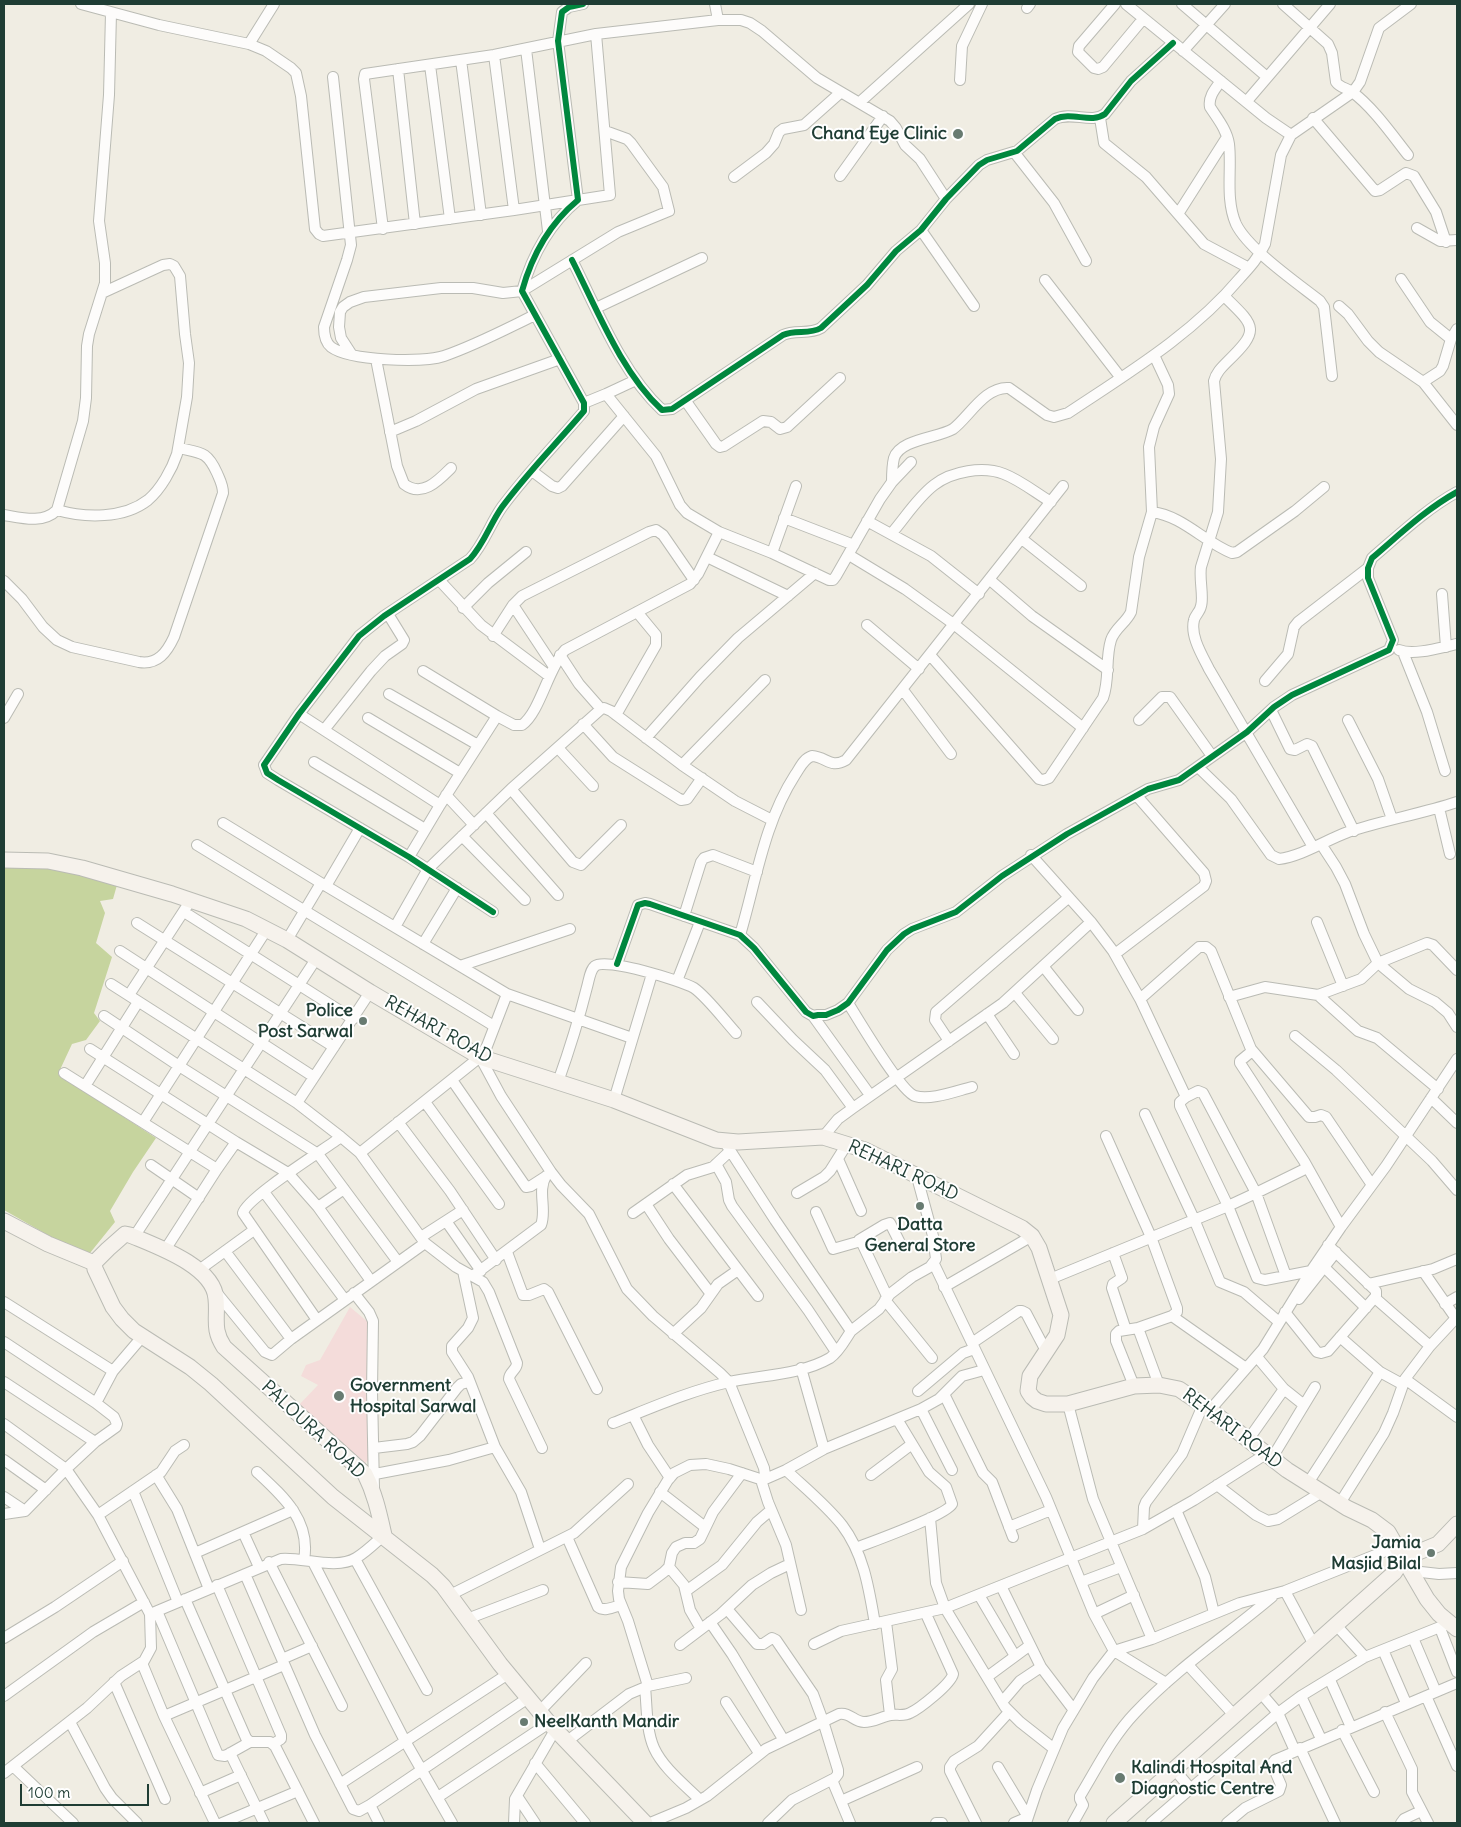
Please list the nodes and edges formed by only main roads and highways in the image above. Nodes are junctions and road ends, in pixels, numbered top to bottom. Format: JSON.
{"nodes":[{"id":1,"x":4,"y":860,"type":"edge"},
{"id":2,"x":4,"y":1221,"type":"edge"},
{"id":3,"x":94,"y":1263,"type":"junction"},
{"id":4,"x":1457,"y":1524,"type":"edge"},
{"id":5,"x":384,"y":1536,"type":"junction"},
{"id":6,"x":1404,"y":1559,"type":"junction"},
{"id":7,"x":1449,"y":1627,"type":"edge"},
{"id":8,"x":1117,"y":1822,"type":"edge"},
{"id":9,"x":652,"y":1823,"type":"edge"}],
"edges":[{"from":1,"to":6,"type":"main road","name":"REHARI ROAD"},
{"from":2,"to":3,"type":"main road"},
{"from":3,"to":5,"type":"main road"},
{"from":3,"to":5,"type":"main road","name":"PALOURA ROAD"},
{"from":4,"to":6,"type":"main road"},
{"from":5,"to":9,"type":"main road"},
{"from":6,"to":7,"type":"main road","name":"REHARI ROAD"},
{"from":6,"to":8,"type":"main road"}]}
